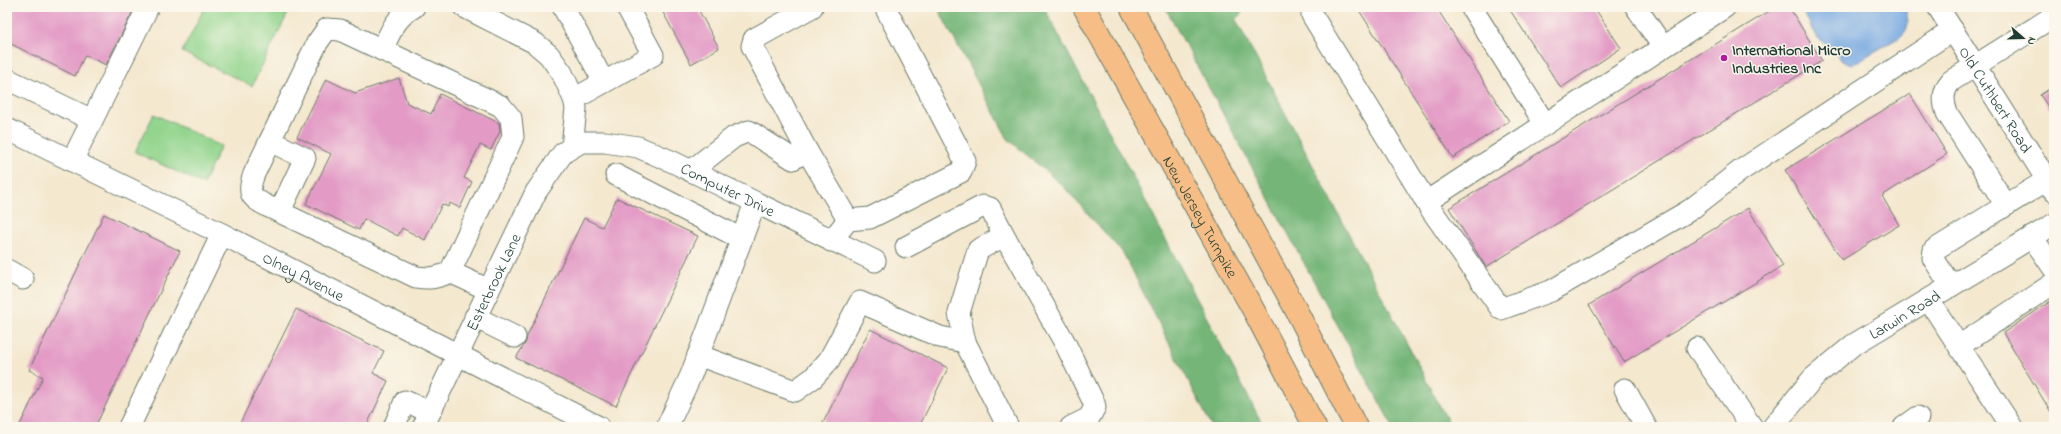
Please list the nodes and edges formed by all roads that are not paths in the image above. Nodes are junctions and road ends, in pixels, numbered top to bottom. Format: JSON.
{"nodes":[{"id":1,"x":148,"y":7,"type":"edge"},
{"id":2,"x":464,"y":7,"type":"edge"},
{"id":3,"x":563,"y":7,"type":"edge"},
{"id":4,"x":627,"y":7,"type":"edge"},
{"id":5,"x":812,"y":7,"type":"edge"},
{"id":6,"x":885,"y":7,"type":"edge"},
{"id":7,"x":1084,"y":7,"type":"edge"},
{"id":8,"x":1131,"y":7,"type":"edge"},
{"id":9,"x":1312,"y":7,"type":"edge"},
{"id":10,"x":1472,"y":7,"type":"edge"},
{"id":11,"x":1636,"y":7,"type":"edge"},
{"id":12,"x":1725,"y":7,"type":"edge"},
{"id":13,"x":1938,"y":7,"type":"edge"},
{"id":14,"x":405,"y":9,"type":"edge"},
{"id":15,"x":2054,"y":16,"type":"edge"},
{"id":16,"x":1952,"y":30,"type":"junction"},
{"id":17,"x":1663,"y":47,"type":"junction"},
{"id":18,"x":382,"y":50,"type":"junction"},
{"id":19,"x":1975,"y":66,"type":"junction"},
{"id":20,"x":7,"y":79,"type":"edge"},
{"id":21,"x":604,"y":82,"type":"junction"},
{"id":22,"x":574,"y":99,"type":"junction"},
{"id":23,"x":92,"y":120,"type":"junction"},
{"id":24,"x":1545,"y":124,"type":"junction"},
{"id":25,"x":9,"y":136,"type":"edge"},
{"id":26,"x":270,"y":141,"type":"junction"},
{"id":27,"x":573,"y":147,"type":"junction"},
{"id":28,"x":807,"y":151,"type":"junction"},
{"id":29,"x":72,"y":161,"type":"junction"},
{"id":30,"x":691,"y":171,"type":"junction"},
{"id":31,"x":616,"y":175,"type":"dead end"},
{"id":32,"x":2051,"y":185,"type":"edge"},
{"id":33,"x":1426,"y":202,"type":"junction"},
{"id":34,"x":755,"y":203,"type":"junction"},
{"id":35,"x":2006,"y":206,"type":"junction"},
{"id":36,"x":280,"y":211,"type":"junction"},
{"id":37,"x":848,"y":220,"type":"junction"},
{"id":38,"x":2054,"y":224,"type":"edge"},
{"id":39,"x":222,"y":234,"type":"junction"},
{"id":40,"x":2032,"y":237,"type":"junction"},
{"id":41,"x":742,"y":239,"type":"junction"},
{"id":42,"x":1006,"y":239,"type":"junction"},
{"id":43,"x":831,"y":241,"type":"junction"},
{"id":44,"x":906,"y":247,"type":"dead end"},
{"id":45,"x":875,"y":261,"type":"dead end"},
{"id":46,"x":2054,"y":269,"type":"edge"},
{"id":47,"x":450,"y":272,"type":"junction"},
{"id":48,"x":2054,"y":283,"type":"edge"},
{"id":49,"x":1950,"y":286,"type":"junction"},
{"id":50,"x":489,"y":290,"type":"junction"},
{"id":51,"x":1928,"y":300,"type":"junction"},
{"id":52,"x":475,"y":317,"type":"junction"},
{"id":53,"x":515,"y":338,"type":"dead end"},
{"id":54,"x":965,"y":342,"type":"junction"},
{"id":55,"x":1959,"y":346,"type":"junction"},
{"id":56,"x":1697,"y":348,"type":"dead end"},
{"id":57,"x":458,"y":354,"type":"junction"},
{"id":58,"x":698,"y":355,"type":"junction"},
{"id":59,"x":1625,"y":390,"type":"dead end"},
{"id":60,"x":426,"y":419,"type":"edge"},
{"id":61,"x":129,"y":427,"type":"edge"},
{"id":62,"x":394,"y":427,"type":"edge"},
{"id":63,"x":599,"y":427,"type":"edge"},
{"id":64,"x":666,"y":427,"type":"edge"},
{"id":65,"x":1008,"y":427,"type":"edge"},
{"id":66,"x":1071,"y":427,"type":"edge"},
{"id":67,"x":1315,"y":427,"type":"edge"},
{"id":68,"x":1356,"y":427,"type":"edge"},
{"id":69,"x":1646,"y":427,"type":"edge"},
{"id":70,"x":1752,"y":427,"type":"edge"},
{"id":71,"x":1773,"y":427,"type":"edge"},
{"id":72,"x":2012,"y":427,"type":"edge"}],
"edges":[{"from":1,"to":23,"type":"street"},
{"from":2,"to":22,"type":"street"},
{"from":3,"to":21,"type":"street"},
{"from":4,"to":21,"type":"street"},
{"from":5,"to":28,"type":"street"},
{"from":6,"to":37,"type":"street"},
{"from":7,"to":67,"type":"highway","name":"New Jersey Turnpike"},
{"from":8,"to":68,"type":"highway"},
{"from":9,"to":33,"type":"street"},
{"from":10,"to":24,"type":"street"},
{"from":11,"to":17,"type":"street"},
{"from":12,"to":17,"type":"street"},
{"from":13,"to":16,"type":"street","name":"Old Cuthbert Road"},
{"from":14,"to":18,"type":"street"},
{"from":15,"to":19,"type":"street"},
{"from":16,"to":19,"type":"street","name":"Old Cuthbert Road"},
{"from":16,"to":33,"type":"street"},
{"from":17,"to":24,"type":"street"},
{"from":18,"to":26,"type":"street"},
{"from":18,"to":47,"type":"street"},
{"from":19,"to":32,"type":"street","name":"Old Cuthbert Road"},
{"from":19,"to":35,"type":"street"},
{"from":20,"to":23,"type":"street"},
{"from":21,"to":22,"type":"street"},
{"from":22,"to":27,"type":"street"},
{"from":23,"to":29,"type":"street"},
{"from":24,"to":33,"type":"street"},
{"from":25,"to":29,"type":"street","name":"Olney Avenue"},
{"from":26,"to":36,"type":"street"},
{"from":26,"to":36,"type":"street"},
{"from":27,"to":30,"type":"street","name":"Computer Drive"},
{"from":27,"to":50,"type":"street","name":"Esterbrook Lane"},
{"from":28,"to":30,"type":"street"},
{"from":28,"to":37,"type":"street"},
{"from":29,"to":39,"type":"street","name":"Olney Avenue"},
{"from":30,"to":34,"type":"street","name":"Computer Drive"},
{"from":31,"to":41,"type":"street"},
{"from":32,"to":35,"type":"street"},
{"from":34,"to":41,"type":"street"},
{"from":34,"to":43,"type":"street","name":"Computer Drive"},
{"from":35,"to":49,"type":"street"},
{"from":36,"to":47,"type":"street"},
{"from":37,"to":43,"type":"street"},
{"from":38,"to":40,"type":"street","name":"Larwin Road"},
{"from":39,"to":57,"type":"street","name":"Olney Avenue"},
{"from":39,"to":61,"type":"street"},
{"from":40,"to":46,"type":"street"},
{"from":40,"to":49,"type":"street","name":"Larwin Road"},
{"from":41,"to":58,"type":"street"},
{"from":42,"to":44,"type":"street"},
{"from":42,"to":54,"type":"street"},
{"from":42,"to":66,"type":"street"},
{"from":43,"to":45,"type":"street","name":"Computer Drive"},
{"from":47,"to":50,"type":"street"},
{"from":48,"to":55,"type":"street"},
{"from":49,"to":51,"type":"street","name":"Larwin Road"},
{"from":50,"to":52,"type":"street","name":"Esterbrook Lane"},
{"from":51,"to":55,"type":"street"},
{"from":51,"to":71,"type":"street","name":"Larwin Road"},
{"from":52,"to":53,"type":"street"},
{"from":52,"to":57,"type":"street","name":"Esterbrook Lane"},
{"from":54,"to":58,"type":"street"},
{"from":54,"to":65,"type":"street"},
{"from":55,"to":72,"type":"street"},
{"from":56,"to":70,"type":"street"},
{"from":57,"to":60,"type":"street","name":"Esterbrook Lane"},
{"from":57,"to":63,"type":"street","name":"Olney Avenue"},
{"from":58,"to":64,"type":"street"},
{"from":59,"to":69,"type":"street"},
{"from":60,"to":62,"type":"street"}]}
